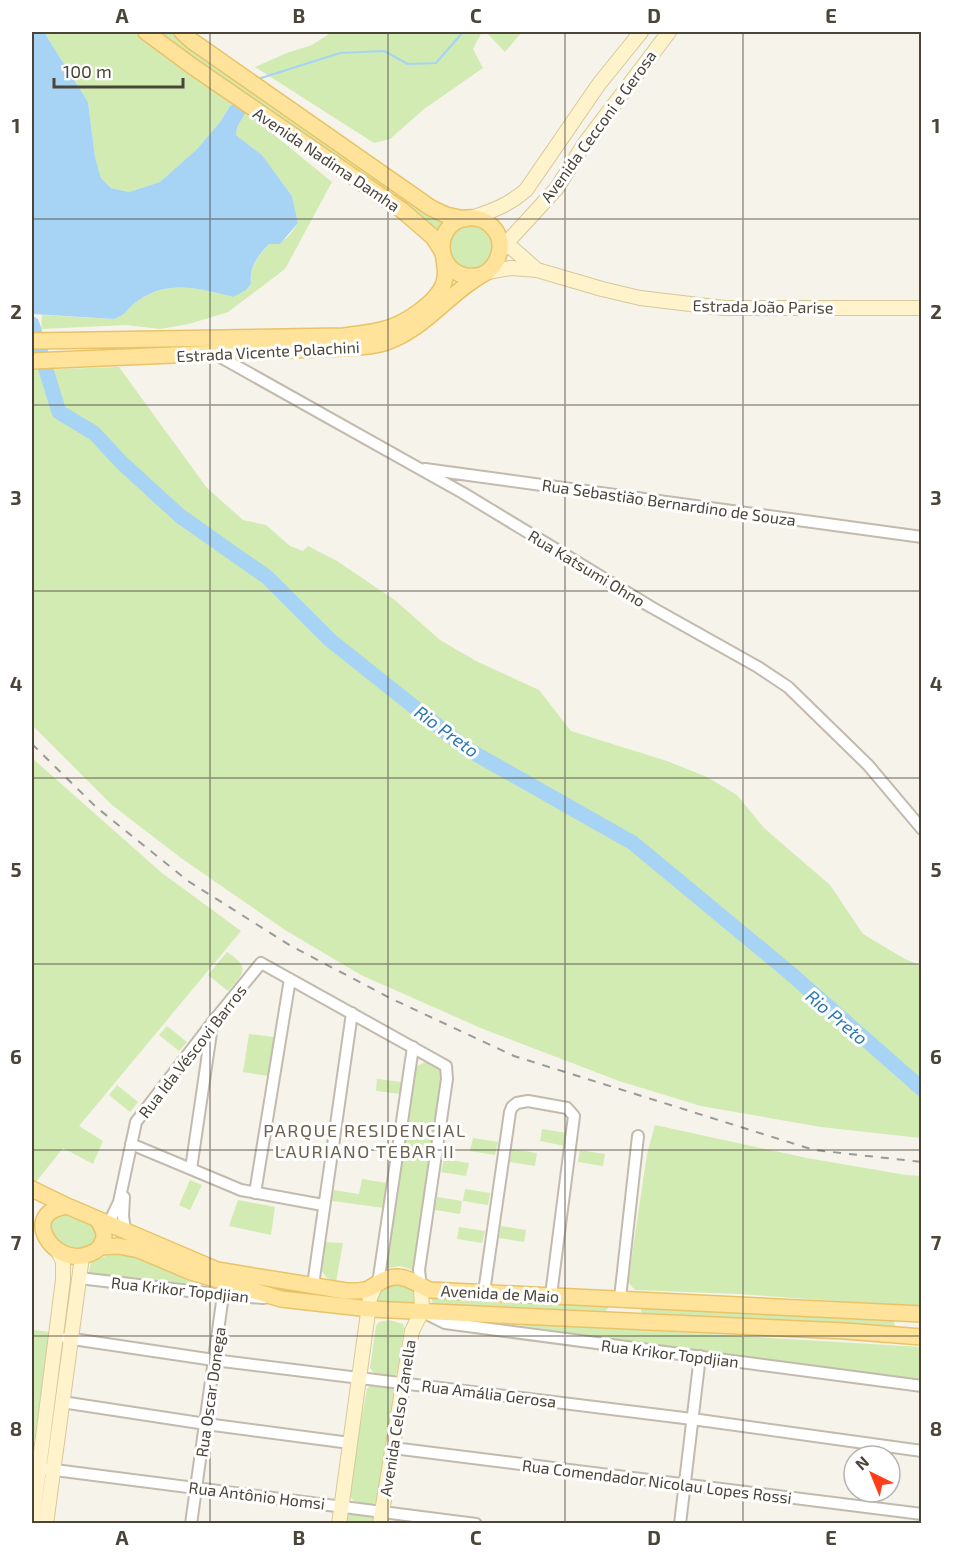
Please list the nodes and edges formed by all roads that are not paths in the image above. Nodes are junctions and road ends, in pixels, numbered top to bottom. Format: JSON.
{"nodes":[{"id":1,"x":146,"y":32,"type":"edge"},
{"id":2,"x":182,"y":32,"type":"edge"},
{"id":3,"x":640,"y":32,"type":"edge"},
{"id":4,"x":669,"y":32,"type":"edge"},
{"id":5,"x":468,"y":218,"type":"junction"},
{"id":6,"x":508,"y":244,"type":"junction"},
{"id":7,"x":443,"y":255,"type":"junction"},
{"id":8,"x":537,"y":270,"type":"junction"},
{"id":9,"x":484,"y":273,"type":"junction"},
{"id":10,"x":921,"y":308,"type":"edge"},
{"id":11,"x":32,"y":341,"type":"edge"},
{"id":12,"x":215,"y":354,"type":"junction"},
{"id":13,"x":32,"y":361,"type":"edge"},
{"id":14,"x":416,"y":468,"type":"junction"},
{"id":15,"x":921,"y":537,"type":"edge"},
{"id":16,"x":921,"y":829,"type":"edge"},
{"id":17,"x":290,"y":979,"type":"junction"},
{"id":18,"x":352,"y":1013,"type":"junction"},
{"id":19,"x":212,"y":1023,"type":"junction"},
{"id":20,"x":413,"y":1047,"type":"junction"},
{"id":21,"x":428,"y":1055,"type":"junction"},
{"id":22,"x":410,"y":1069,"type":"junction"},
{"id":23,"x":638,"y":1136,"type":"dead end"},
{"id":24,"x":131,"y":1144,"type":"junction"},
{"id":25,"x":191,"y":1169,"type":"junction"},
{"id":26,"x":125,"y":1179,"type":"junction"},
{"id":27,"x":32,"y":1189,"type":"edge"},
{"id":28,"x":255,"y":1193,"type":"junction"},
{"id":29,"x":323,"y":1205,"type":"junction"},
{"id":30,"x":66,"y":1206,"type":"junction"},
{"id":31,"x":37,"y":1217,"type":"edge"},
{"id":32,"x":102,"y":1222,"type":"junction"},
{"id":33,"x":125,"y":1230,"type":"junction"},
{"id":34,"x":101,"y":1247,"type":"junction"},
{"id":35,"x":58,"y":1251,"type":"junction"},
{"id":36,"x":82,"y":1257,"type":"junction"},
{"id":37,"x":79,"y":1278,"type":"junction"},
{"id":38,"x":376,"y":1284,"type":"junction"},
{"id":39,"x":313,"y":1285,"type":"junction"},
{"id":40,"x":421,"y":1287,"type":"junction"},
{"id":41,"x":484,"y":1292,"type":"junction"},
{"id":42,"x":223,"y":1295,"type":"junction"},
{"id":43,"x":551,"y":1295,"type":"junction"},
{"id":44,"x":281,"y":1299,"type":"junction"},
{"id":45,"x":627,"y":1299,"type":"junction"},
{"id":46,"x":370,"y":1309,"type":"junction"},
{"id":47,"x":422,"y":1311,"type":"junction"},
{"id":48,"x":921,"y":1314,"type":"edge"},
{"id":49,"x":601,"y":1319,"type":"junction"},
{"id":50,"x":640,"y":1321,"type":"junction"},
{"id":51,"x":57,"y":1336,"type":"junction"},
{"id":52,"x":921,"y":1336,"type":"edge"},
{"id":53,"x":71,"y":1338,"type":"junction"},
{"id":54,"x":700,"y":1356,"type":"junction"},
{"id":55,"x":214,"y":1360,"type":"junction"},
{"id":56,"x":360,"y":1378,"type":"junction"},
{"id":57,"x":402,"y":1383,"type":"junction"},
{"id":58,"x":921,"y":1386,"type":"edge"},
{"id":59,"x":62,"y":1402,"type":"junction"},
{"id":60,"x":692,"y":1419,"type":"junction"},
{"id":61,"x":206,"y":1424,"type":"junction"},
{"id":62,"x":350,"y":1443,"type":"junction"},
{"id":63,"x":393,"y":1448,"type":"junction"},
{"id":64,"x":921,"y":1451,"type":"edge"},
{"id":65,"x":38,"y":1468,"type":"junction"},
{"id":66,"x":53,"y":1470,"type":"junction"},
{"id":67,"x":685,"y":1484,"type":"junction"},
{"id":68,"x":196,"y":1488,"type":"junction"},
{"id":69,"x":342,"y":1506,"type":"junction"},
{"id":70,"x":921,"y":1514,"type":"edge"},
{"id":71,"x":381,"y":1517,"type":"edge"},
{"id":72,"x":32,"y":1523,"type":"edge"},
{"id":73,"x":46,"y":1524,"type":"edge"},
{"id":74,"x":191,"y":1524,"type":"edge"},
{"id":75,"x":339,"y":1524,"type":"edge"},
{"id":76,"x":476,"y":1524,"type":"edge"},
{"id":77,"x":680,"y":1524,"type":"edge"}],
"edges":[{"from":1,"to":7,"type":"main road","name":"Avenida Nadima Damha"},
{"from":2,"to":5,"type":"main road","name":"Avenida Nadima Damha"},
{"from":3,"to":5,"type":"main road","name":"Avenida Cecconi e Gerosa"},
{"from":4,"to":6,"type":"main road","name":"Avenida Cecconi e Gerosa"},
{"from":5,"to":6,"type":"main road"},
{"from":5,"to":7,"type":"main road"},
{"from":6,"to":8,"type":"main road","name":"Estrada João Parise"},
{"from":6,"to":9,"type":"main road"},
{"from":7,"to":9,"type":"main road"},
{"from":7,"to":11,"type":"main road","name":"Estrada Vicente Polachini"},
{"from":8,"to":9,"type":"main road","name":"Estrada João Parise"},
{"from":8,"to":10,"type":"main road","name":"Estrada João Parise"},
{"from":9,"to":12,"type":"main road","name":"Estrada Vicente Polachini"},
{"from":12,"to":13,"type":"main road","name":"Estrada Vicente Polachini"},
{"from":12,"to":14,"type":"street","name":"Rua Katsumi Ohno"},
{"from":14,"to":15,"type":"street","name":"Rua Sebastião Bernardino de Souza"},
{"from":14,"to":16,"type":"street","name":"Rua Katsumi Ohno"},
{"from":17,"to":18,"type":"street"},
{"from":17,"to":19,"type":"street","name":"Rua Ida Véscovi Barros"},
{"from":17,"to":28,"type":"street"},
{"from":18,"to":20,"type":"street"},
{"from":18,"to":29,"type":"street"},
{"from":19,"to":24,"type":"street","name":"Rua Ida Véscovi Barros"},
{"from":19,"to":25,"type":"street"},
{"from":20,"to":21,"type":"street"},
{"from":20,"to":22,"type":"street"},
{"from":21,"to":22,"type":"street"},
{"from":21,"to":40,"type":"street","name":"Avenida Celso Zanella"},
{"from":22,"to":38,"type":"street"},
{"from":23,"to":45,"type":"street"},
{"from":24,"to":25,"type":"street"},
{"from":24,"to":26,"type":"street","name":"Rua Ida Véscovi Barros"},
{"from":25,"to":28,"type":"street"},
{"from":26,"to":32,"type":"street","name":"Rua Ida Véscovi Barros"},
{"from":26,"to":33,"type":"street","name":"Rua Ida Véscovi Barros"},
{"from":27,"to":30,"type":"main road"},
{"from":28,"to":29,"type":"street"},
{"from":29,"to":39,"type":"street"},
{"from":30,"to":31,"type":"main road"},
{"from":30,"to":32,"type":"main road"},
{"from":31,"to":35,"type":"main road"},
{"from":32,"to":33,"type":"main road","name":"Avenida de Maio"},
{"from":32,"to":34,"type":"main road"},
{"from":33,"to":39,"type":"main road","name":"Avenida de Maio"},
{"from":34,"to":36,"type":"main road"},
{"from":34,"to":44,"type":"main road","name":"Avenida de Maio"},
{"from":35,"to":36,"type":"main road"},
{"from":35,"to":51,"type":"main road"},
{"from":36,"to":37,"type":"main road"},
{"from":37,"to":42,"type":"street","name":"Rua Krikor Topdjian"},
{"from":37,"to":53,"type":"main road"},
{"from":38,"to":39,"type":"main road","name":"Avenida de Maio"},
{"from":38,"to":40,"type":"main road","name":"Avenida de Maio"},
{"from":38,"to":46,"type":"main road"},
{"from":40,"to":41,"type":"main road","name":"Avenida de Maio"},
{"from":40,"to":47,"type":"main road","name":"Avenida Celso Zanella"},
{"from":41,"to":43,"type":"main road","name":"Avenida de Maio"},
{"from":41,"to":43,"type":"street"},
{"from":42,"to":44,"type":"street","name":"Rua Krikor Topdjian"},
{"from":42,"to":55,"type":"street","name":"Rua Oscar Donega"},
{"from":43,"to":45,"type":"main road","name":"Avenida de Maio"},
{"from":44,"to":46,"type":"main road","name":"Avenida de Maio"},
{"from":45,"to":48,"type":"main road","name":"Avenida de Maio"},
{"from":45,"to":49,"type":"main road"},
{"from":45,"to":50,"type":"main road"},
{"from":46,"to":47,"type":"main road","name":"Avenida de Maio"},
{"from":46,"to":56,"type":"main road"},
{"from":47,"to":49,"type":"main road","name":"Avenida de Maio"},
{"from":47,"to":54,"type":"street","name":"Rua Krikor Topdjian"},
{"from":47,"to":57,"type":"main road","name":"Avenida Celso Zanella"},
{"from":49,"to":50,"type":"main road","name":"Avenida de Maio"},
{"from":50,"to":52,"type":"main road","name":"Avenida de Maio"},
{"from":51,"to":53,"type":"street","name":"Rua Amália Gerosa"},
{"from":51,"to":65,"type":"main road"},
{"from":53,"to":55,"type":"street","name":"Rua Amália Gerosa"},
{"from":53,"to":59,"type":"main road"},
{"from":54,"to":58,"type":"street","name":"Rua Krikor Topdjian"},
{"from":54,"to":60,"type":"street"},
{"from":55,"to":56,"type":"street","name":"Rua Amália Gerosa"},
{"from":55,"to":61,"type":"street","name":"Rua Oscar Donega"},
{"from":56,"to":57,"type":"street","name":"Rua Amália Gerosa"},
{"from":56,"to":62,"type":"main road"},
{"from":57,"to":60,"type":"street","name":"Rua Amália Gerosa"},
{"from":57,"to":63,"type":"main road","name":"Avenida Celso Zanella"},
{"from":59,"to":61,"type":"street"},
{"from":59,"to":66,"type":"main road"},
{"from":60,"to":64,"type":"street","name":"Rua Amália Gerosa"},
{"from":60,"to":67,"type":"street"},
{"from":61,"to":62,"type":"street"},
{"from":61,"to":68,"type":"street","name":"Rua Oscar Donega"},
{"from":62,"to":69,"type":"main road"},
{"from":63,"to":67,"type":"street","name":"Rua Comendador Nicolau Lopes Rossi"},
{"from":63,"to":71,"type":"main road","name":"Avenida Celso Zanella"},
{"from":65,"to":66,"type":"street","name":"Rua Antônio Homsi"},
{"from":65,"to":72,"type":"main road"},
{"from":66,"to":68,"type":"street","name":"Rua Antônio Homsi"},
{"from":66,"to":73,"type":"main road"},
{"from":67,"to":70,"type":"street","name":"Rua Comendador Nicolau Lopes Rossi"},
{"from":67,"to":77,"type":"street"},
{"from":68,"to":69,"type":"street","name":"Rua Antônio Homsi"},
{"from":68,"to":74,"type":"street","name":"Rua Oscar Donega"},
{"from":69,"to":71,"type":"street","name":"Rua Antônio Homsi"},
{"from":69,"to":75,"type":"main road"},
{"from":71,"to":76,"type":"street","name":"Rua Antônio Homsi"}]}
